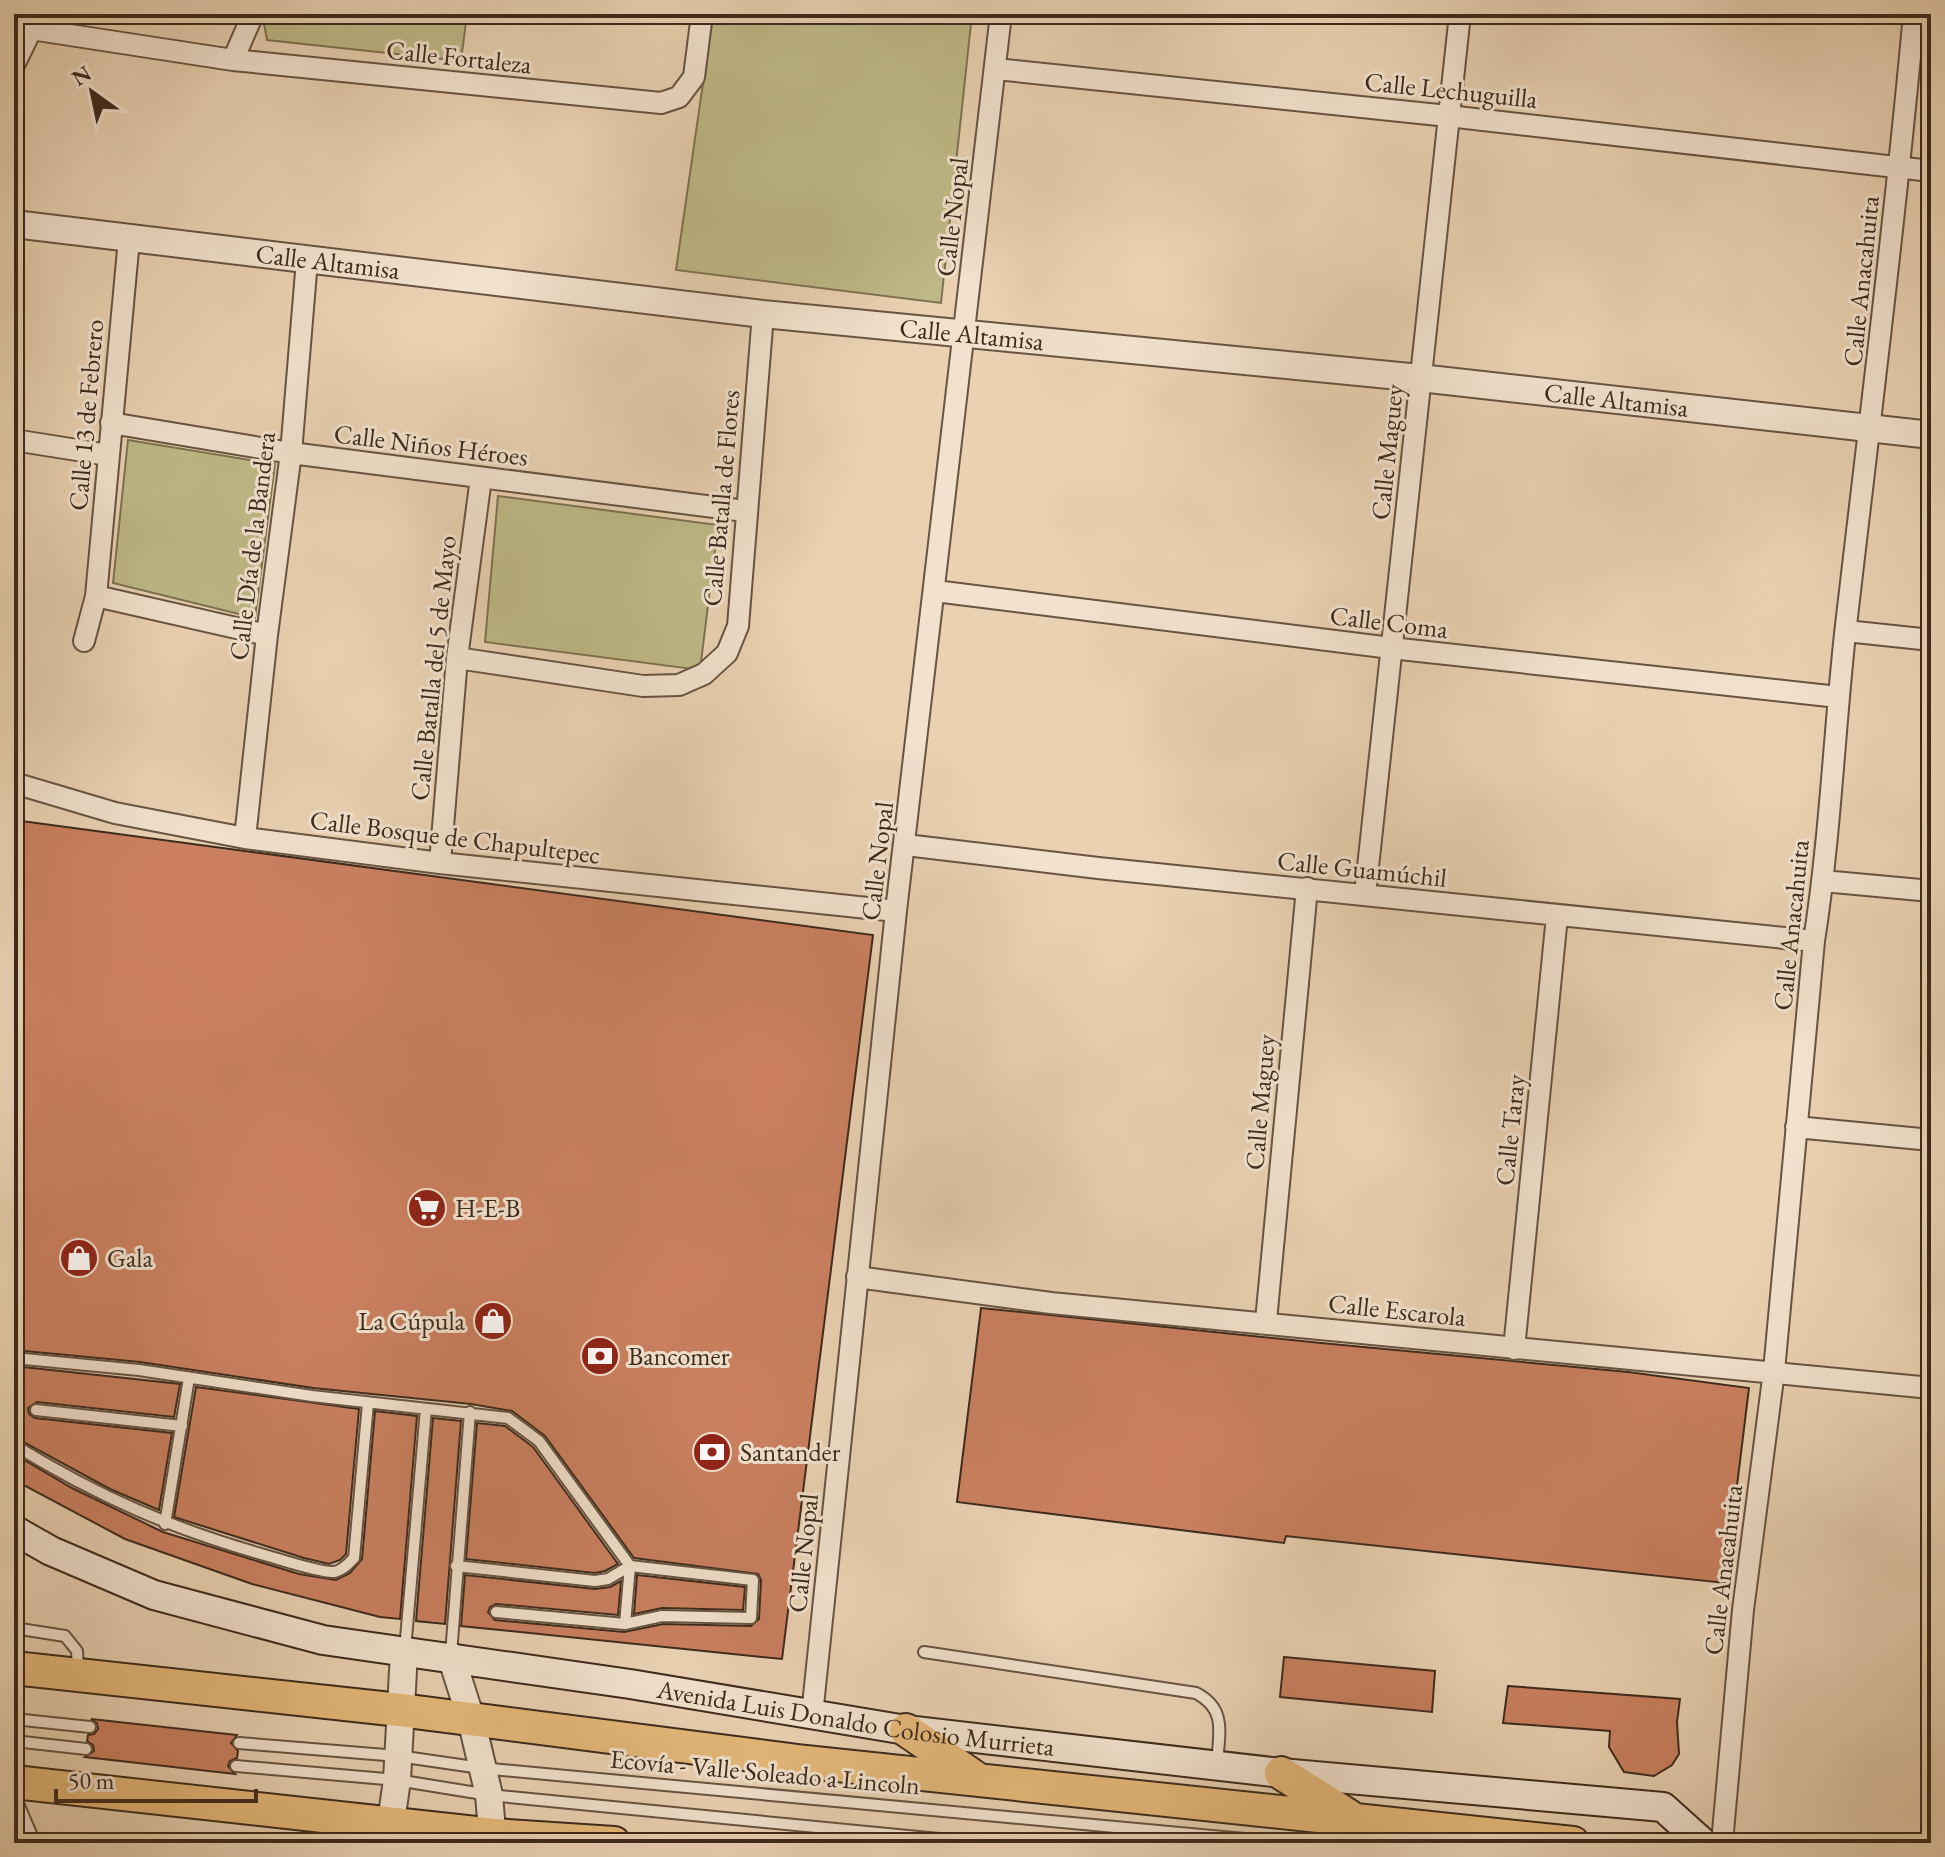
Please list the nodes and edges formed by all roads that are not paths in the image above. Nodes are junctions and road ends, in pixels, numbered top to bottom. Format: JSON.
{"nodes":[{"id":1,"x":253,"y":14,"type":"edge"},
{"id":2,"x":702,"y":14,"type":"edge"},
{"id":3,"x":1001,"y":14,"type":"edge"},
{"id":4,"x":1460,"y":14,"type":"edge"},
{"id":5,"x":1914,"y":14,"type":"edge"},
{"id":6,"x":35,"y":22,"type":"edge"},
{"id":7,"x":233,"y":60,"type":"junction"},
{"id":8,"x":14,"y":65,"type":"edge"},
{"id":9,"x":996,"y":69,"type":"junction"},
{"id":10,"x":1448,"y":116,"type":"junction"},
{"id":11,"x":1900,"y":169,"type":"junction"},
{"id":12,"x":1931,"y":171,"type":"edge"},
{"id":13,"x":14,"y":224,"type":"edge"},
{"id":14,"x":129,"y":239,"type":"junction"},
{"id":15,"x":307,"y":260,"type":"junction"},
{"id":16,"x":763,"y":314,"type":"junction"},
{"id":17,"x":964,"y":335,"type":"junction"},
{"id":18,"x":1420,"y":378,"type":"junction"},
{"id":19,"x":111,"y":423,"type":"junction"},
{"id":20,"x":1871,"y":430,"type":"junction"},
{"id":21,"x":1931,"y":435,"type":"edge"},
{"id":22,"x":14,"y":440,"type":"edge"},
{"id":23,"x":291,"y":453,"type":"junction"},
{"id":24,"x":108,"y":455,"type":"junction"},
{"id":25,"x":481,"y":478,"type":"junction"},
{"id":26,"x":745,"y":511,"type":"junction"},
{"id":27,"x":935,"y":591,"type":"junction"},
{"id":28,"x":96,"y":596,"type":"junction"},
{"id":29,"x":1846,"y":631,"type":"junction"},
{"id":30,"x":267,"y":635,"type":"junction"},
{"id":31,"x":1931,"y":640,"type":"edge"},
{"id":32,"x":84,"y":641,"type":"dead end"},
{"id":33,"x":1391,"y":648,"type":"junction"},
{"id":34,"x":457,"y":658,"type":"junction"},
{"id":35,"x":1838,"y":697,"type":"junction"},
{"id":36,"x":14,"y":783,"type":"edge"},
{"id":37,"x":245,"y":838,"type":"junction"},
{"id":38,"x":906,"y":845,"type":"junction"},
{"id":39,"x":440,"y":863,"type":"junction"},
{"id":40,"x":1823,"y":881,"type":"junction"},
{"id":41,"x":1307,"y":888,"type":"junction"},
{"id":42,"x":1931,"y":891,"type":"edge"},
{"id":43,"x":1365,"y":895,"type":"junction"},
{"id":44,"x":896,"y":911,"type":"junction"},
{"id":45,"x":1557,"y":916,"type":"junction"},
{"id":46,"x":1814,"y":941,"type":"junction"},
{"id":47,"x":1796,"y":1127,"type":"junction"},
{"id":48,"x":1931,"y":1140,"type":"edge"},
{"id":49,"x":857,"y":1277,"type":"junction"},
{"id":50,"x":1266,"y":1321,"type":"junction"},
{"id":51,"x":1514,"y":1349,"type":"junction"},
{"id":52,"x":14,"y":1358,"type":"edge"},
{"id":53,"x":1774,"y":1371,"type":"junction"},
{"id":54,"x":189,"y":1378,"type":"junction"},
{"id":55,"x":1931,"y":1388,"type":"edge"},
{"id":56,"x":368,"y":1403,"type":"junction"},
{"id":57,"x":426,"y":1409,"type":"junction"},
{"id":58,"x":36,"y":1410,"type":"dead end"},
{"id":59,"x":470,"y":1412,"type":"junction"},
{"id":60,"x":182,"y":1426,"type":"junction"},
{"id":61,"x":14,"y":1445,"type":"edge"},
{"id":62,"x":165,"y":1524,"type":"junction"},
{"id":63,"x":14,"y":1530,"type":"edge"},
{"id":64,"x":456,"y":1566,"type":"junction"},
{"id":65,"x":630,"y":1566,"type":"junction"},
{"id":66,"x":496,"y":1612,"type":"dead end"},
{"id":67,"x":625,"y":1624,"type":"junction"},
{"id":68,"x":14,"y":1628,"type":"edge"},
{"id":69,"x":404,"y":1652,"type":"junction"},
{"id":70,"x":924,"y":1652,"type":"dead end"},
{"id":71,"x":451,"y":1656,"type":"junction"},
{"id":72,"x":14,"y":1668,"type":"edge"},
{"id":73,"x":78,"y":1676,"type":"junction"},
{"id":74,"x":400,"y":1710,"type":"junction"},
{"id":75,"x":812,"y":1715,"type":"junction"},
{"id":76,"x":14,"y":1719,"type":"edge"},
{"id":77,"x":471,"y":1719,"type":"junction"},
{"id":78,"x":90,"y":1727,"type":"dead end"},
{"id":79,"x":906,"y":1730,"type":"junction"},
{"id":80,"x":14,"y":1741,"type":"edge"},
{"id":81,"x":239,"y":1743,"type":"dead end"},
{"id":82,"x":86,"y":1749,"type":"dead end"},
{"id":83,"x":236,"y":1766,"type":"dead end"},
{"id":84,"x":1217,"y":1766,"type":"junction"},
{"id":85,"x":398,"y":1768,"type":"junction"},
{"id":86,"x":481,"y":1768,"type":"junction"},
{"id":87,"x":1281,"y":1773,"type":"junction"},
{"id":88,"x":978,"y":1780,"type":"junction"},
{"id":89,"x":14,"y":1782,"type":"edge"},
{"id":90,"x":14,"y":1794,"type":"edge"},
{"id":91,"x":489,"y":1795,"type":"junction"},
{"id":92,"x":1355,"y":1820,"type":"junction"},
{"id":93,"x":390,"y":1833,"type":"edge"},
{"id":94,"x":494,"y":1839,"type":"edge"},
{"id":95,"x":35,"y":1843,"type":"edge"},
{"id":96,"x":614,"y":1843,"type":"edge"},
{"id":97,"x":980,"y":1843,"type":"edge"},
{"id":98,"x":1287,"y":1843,"type":"edge"},
{"id":99,"x":1573,"y":1843,"type":"edge"},
{"id":100,"x":1703,"y":1843,"type":"edge"},
{"id":101,"x":1722,"y":1843,"type":"edge"}],
"edges":[{"from":1,"to":7,"type":"street"},
{"from":2,"to":7,"type":"street","name":"Calle Fortaleza"},
{"from":3,"to":9,"type":"street","name":"Calle Nopal"},
{"from":4,"to":10,"type":"street","name":"Calle Maguey"},
{"from":5,"to":11,"type":"street","name":"Calle Anacahuita"},
{"from":6,"to":7,"type":"street","name":"Calle Fortaleza"},
{"from":6,"to":8,"type":"street"},
{"from":9,"to":10,"type":"street","name":"Calle Lechuguilla"},
{"from":9,"to":17,"type":"street","name":"Calle Nopal"},
{"from":10,"to":11,"type":"street","name":"Calle Lechuguilla"},
{"from":10,"to":18,"type":"street","name":"Calle Maguey"},
{"from":11,"to":12,"type":"street","name":"Calle Lechuguilla"},
{"from":11,"to":20,"type":"street","name":"Calle Anacahuita"},
{"from":13,"to":14,"type":"street","name":"Calle Altamisa"},
{"from":14,"to":15,"type":"street","name":"Calle Altamisa"},
{"from":14,"to":19,"type":"street","name":"Calle 13 de Febrero"},
{"from":15,"to":16,"type":"street","name":"Calle Altamisa"},
{"from":15,"to":23,"type":"street","name":"Calle Día de la Bandera"},
{"from":16,"to":17,"type":"street","name":"Calle Altamisa"},
{"from":16,"to":26,"type":"street","name":"Calle Batalla de Flores"},
{"from":17,"to":18,"type":"street","name":"Calle Altamisa"},
{"from":17,"to":27,"type":"street","name":"Calle Nopal"},
{"from":18,"to":20,"type":"street","name":"Calle Altamisa"},
{"from":18,"to":33,"type":"street","name":"Calle Maguey"},
{"from":19,"to":23,"type":"street","name":"Calle Niños Héroes"},
{"from":19,"to":24,"type":"street","name":"Calle 13 de Febrero"},
{"from":20,"to":21,"type":"street","name":"Calle Altamisa"},
{"from":20,"to":29,"type":"street","name":"Calle Anacahuita"},
{"from":22,"to":24,"type":"street"},
{"from":23,"to":25,"type":"street","name":"Calle Niños Héroes"},
{"from":23,"to":30,"type":"street","name":"Calle Día de la Bandera"},
{"from":24,"to":28,"type":"street","name":"Calle 13 de Febrero"},
{"from":25,"to":26,"type":"street","name":"Calle Niños Héroes"},
{"from":25,"to":34,"type":"street","name":"Calle Batalla del 5 de Mayo"},
{"from":26,"to":34,"type":"street","name":"Calle Batalla de Flores"},
{"from":27,"to":33,"type":"street","name":"Calle Coma"},
{"from":27,"to":38,"type":"street","name":"Calle Nopal"},
{"from":28,"to":30,"type":"street"},
{"from":28,"to":32,"type":"street","name":"Calle 13 de Febrero"},
{"from":29,"to":31,"type":"street"},
{"from":29,"to":35,"type":"street","name":"Calle Anacahuita"},
{"from":30,"to":37,"type":"street","name":"Calle Día de la Bandera"},
{"from":33,"to":35,"type":"street","name":"Calle Coma"},
{"from":33,"to":43,"type":"street","name":"Calle Maguey"},
{"from":34,"to":39,"type":"street","name":"Calle Batalla del 5 de Mayo"},
{"from":35,"to":40,"type":"street","name":"Calle Anacahuita"},
{"from":36,"to":37,"type":"street","name":"Calle Bosque de Chapultepec"},
{"from":37,"to":39,"type":"street","name":"Calle Bosque de Chapultepec"},
{"from":38,"to":41,"type":"street","name":"Calle Guamúchil"},
{"from":38,"to":44,"type":"street","name":"Calle Nopal"},
{"from":39,"to":44,"type":"street","name":"Calle Bosque de Chapultepec"},
{"from":40,"to":42,"type":"street"},
{"from":40,"to":46,"type":"street","name":"Calle Anacahuita"},
{"from":41,"to":43,"type":"street","name":"Calle Guamúchil"},
{"from":41,"to":50,"type":"street","name":"Calle Maguey"},
{"from":43,"to":45,"type":"street","name":"Calle Guamúchil"},
{"from":44,"to":49,"type":"street","name":"Calle Nopal"},
{"from":45,"to":46,"type":"street","name":"Calle Guamúchil"},
{"from":45,"to":51,"type":"street","name":"Calle Taray"},
{"from":46,"to":47,"type":"street","name":"Calle Anacahuita"},
{"from":47,"to":48,"type":"street"},
{"from":47,"to":53,"type":"street","name":"Calle Anacahuita"},
{"from":49,"to":50,"type":"street","name":"Calle Escarola"},
{"from":49,"to":75,"type":"street","name":"Calle Nopal"},
{"from":50,"to":51,"type":"street","name":"Calle Escarola"},
{"from":51,"to":53,"type":"street","name":"Calle Escarola"},
{"from":52,"to":54,"type":"lane"},
{"from":53,"to":55,"type":"street","name":"Calle Escarola"},
{"from":53,"to":101,"type":"street","name":"Calle Anacahuita"},
{"from":54,"to":56,"type":"lane"},
{"from":54,"to":60,"type":"lane"},
{"from":56,"to":57,"type":"lane"},
{"from":56,"to":62,"type":"lane"},
{"from":57,"to":59,"type":"lane"},
{"from":57,"to":69,"type":"lane"},
{"from":58,"to":60,"type":"lane"},
{"from":59,"to":64,"type":"lane"},
{"from":59,"to":65,"type":"lane"},
{"from":60,"to":62,"type":"lane"},
{"from":61,"to":62,"type":"lane"},
{"from":63,"to":69,"type":"main road","name":"Avenida Luis Donaldo Colosio Murrieta"},
{"from":64,"to":65,"type":"lane"},
{"from":64,"to":71,"type":"lane"},
{"from":65,"to":67,"type":"lane"},
{"from":65,"to":67,"type":"lane"},
{"from":66,"to":67,"type":"lane"},
{"from":68,"to":73,"type":"lane"},
{"from":69,"to":71,"type":"main road","name":"Avenida Luis Donaldo Colosio Murrieta"},
{"from":69,"to":74,"type":"street"},
{"from":70,"to":84,"type":"lane"},
{"from":71,"to":75,"type":"main road","name":"Avenida Luis Donaldo Colosio Murrieta"},
{"from":71,"to":77,"type":"street"},
{"from":72,"to":73,"type":"main road"},
{"from":73,"to":74,"type":"main road"},
{"from":74,"to":77,"type":"main road"},
{"from":74,"to":85,"type":"street"},
{"from":75,"to":79,"type":"main road","name":"Avenida Luis Donaldo Colosio Murrieta"},
{"from":76,"to":78,"type":"lane"},
{"from":77,"to":86,"type":"street"},
{"from":77,"to":88,"type":"main road"},
{"from":79,"to":84,"type":"main road","name":"Avenida Luis Donaldo Colosio Murrieta"},
{"from":79,"to":88,"type":"main road"},
{"from":80,"to":82,"type":"lane"},
{"from":81,"to":85,"type":"lane","name":"Ecovía - Valle Soleado a Lincoln"},
{"from":83,"to":85,"type":"lane"},
{"from":84,"to":87,"type":"main road","name":"Avenida Luis Donaldo Colosio Murrieta"},
{"from":85,"to":86,"type":"lane","name":"Ecovía - Valle Soleado a Lincoln"},
{"from":85,"to":91,"type":"lane"},
{"from":85,"to":93,"type":"street"},
{"from":86,"to":91,"type":"street"},
{"from":86,"to":98,"type":"lane","name":"Ecovía - Valle Soleado a Lincoln"},
{"from":87,"to":92,"type":"main road"},
{"from":87,"to":100,"type":"main road","name":"Avenida Luis Donaldo Colosio Murrieta"},
{"from":88,"to":92,"type":"main road"},
{"from":89,"to":93,"type":"main road"},
{"from":90,"to":95,"type":"lane"},
{"from":91,"to":94,"type":"street"},
{"from":91,"to":97,"type":"lane"},
{"from":92,"to":99,"type":"main road"},
{"from":93,"to":94,"type":"main road"},
{"from":94,"to":96,"type":"main road"}]}
